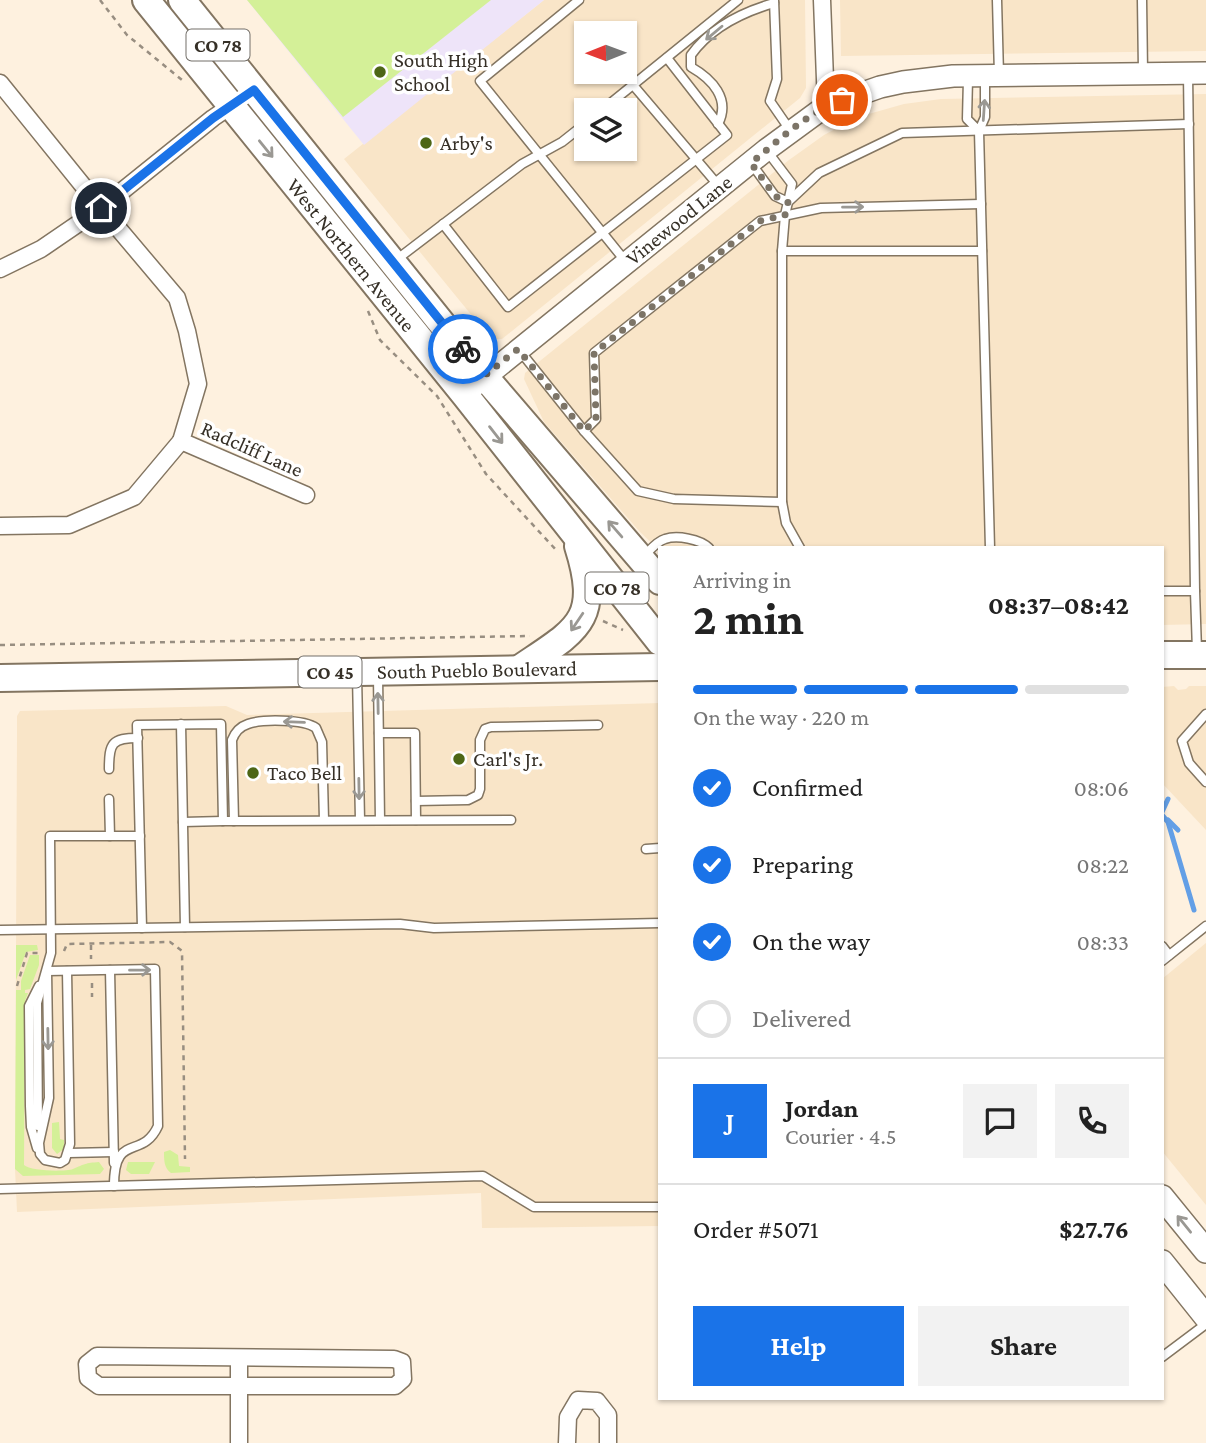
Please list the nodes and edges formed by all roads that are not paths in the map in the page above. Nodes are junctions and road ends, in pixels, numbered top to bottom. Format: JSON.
{"nodes":[{"id":1,"x":146,"y":0,"type":"edge"},
{"id":2,"x":182,"y":0,"type":"edge"},
{"id":3,"x":579,"y":0,"type":"edge"},
{"id":4,"x":738,"y":0,"type":"edge"},
{"id":5,"x":822,"y":0,"type":"edge"},
{"id":6,"x":997,"y":0,"type":"edge"},
{"id":7,"x":1142,"y":0,"type":"edge"},
{"id":8,"x":774,"y":2,"type":"edge"},
{"id":9,"x":667,"y":58,"type":"junction"},
{"id":10,"x":1197,"y":73,"type":"edge"},
{"id":11,"x":1144,"y":74,"type":"junction"},
{"id":12,"x":984,"y":75,"type":"junction"},
{"id":13,"x":0,"y":83,"type":"edge"},
{"id":14,"x":633,"y":85,"type":"junction"},
{"id":15,"x":254,"y":90,"type":"junction"},
{"id":16,"x":617,"y":98,"type":"edge"},
{"id":17,"x":231,"y":106,"type":"junction"},
{"id":18,"x":826,"y":106,"type":"junction"},
{"id":19,"x":718,"y":124,"type":"junction"},
{"id":20,"x":1189,"y":124,"type":"junction"},
{"id":21,"x":791,"y":131,"type":"junction"},
{"id":22,"x":979,"y":131,"type":"junction"},
{"id":23,"x":574,"y":132,"type":"edge"},
{"id":24,"x":541,"y":155,"type":"junction"},
{"id":25,"x":758,"y":156,"type":"junction"},
{"id":26,"x":697,"y":159,"type":"junction"},
{"id":27,"x":720,"y":187,"type":"junction"},
{"id":28,"x":788,"y":202,"type":"junction"},
{"id":29,"x":981,"y":204,"type":"junction"},
{"id":30,"x":101,"y":208,"type":"junction"},
{"id":31,"x":785,"y":215,"type":"junction"},
{"id":32,"x":443,"y":224,"type":"junction"},
{"id":33,"x":603,"y":232,"type":"junction"},
{"id":34,"x":782,"y":251,"type":"junction"},
{"id":35,"x":982,"y":251,"type":"junction"},
{"id":36,"x":394,"y":261,"type":"junction"},
{"id":37,"x":626,"y":263,"type":"junction"},
{"id":38,"x":0,"y":268,"type":"edge"},
{"id":39,"x":518,"y":349,"type":"junction"},
{"id":40,"x":484,"y":376,"type":"junction"},
{"id":41,"x":464,"y":395,"type":"junction"},
{"id":42,"x":584,"y":431,"type":"junction"},
{"id":43,"x":181,"y":441,"type":"junction"},
{"id":44,"x":306,"y":495,"type":"dead end"},
{"id":45,"x":782,"y":502,"type":"junction"},
{"id":46,"x":0,"y":526,"type":"edge"},
{"id":47,"x":568,"y":545,"type":"junction"},
{"id":48,"x":707,"y":546,"type":"edge"},
{"id":49,"x":799,"y":546,"type":"edge"},
{"id":50,"x":989,"y":546,"type":"edge"},
{"id":51,"x":641,"y":559,"type":"junction"},
{"id":52,"x":658,"y":579,"type":"edge"},
{"id":53,"x":1195,"y":590,"type":"junction"},
{"id":54,"x":1164,"y":591,"type":"edge"},
{"id":55,"x":658,"y":640,"type":"edge"},
{"id":56,"x":1164,"y":655,"type":"edge"},
{"id":57,"x":1201,"y":655,"type":"edge"},
{"id":58,"x":658,"y":667,"type":"edge"},
{"id":59,"x":519,"y":669,"type":"junction"},
{"id":60,"x":367,"y":671,"type":"junction"},
{"id":61,"x":0,"y":678,"type":"edge"},
{"id":62,"x":1206,"y":714,"type":"edge"},
{"id":63,"x":181,"y":724,"type":"junction"},
{"id":64,"x":598,"y":725,"type":"dead end"},
{"id":65,"x":379,"y":733,"type":"junction"},
{"id":66,"x":138,"y":738,"type":"junction"},
{"id":67,"x":109,"y":769,"type":"dead end"},
{"id":68,"x":1206,"y":782,"type":"edge"},
{"id":69,"x":109,"y":799,"type":"dead end"},
{"id":70,"x":416,"y":801,"type":"junction"},
{"id":71,"x":324,"y":820,"type":"junction"},
{"id":72,"x":360,"y":820,"type":"junction"},
{"id":73,"x":380,"y":820,"type":"junction"},
{"id":74,"x":416,"y":820,"type":"junction"},
{"id":75,"x":511,"y":820,"type":"dead end"},
{"id":76,"x":223,"y":821,"type":"junction"},
{"id":77,"x":234,"y":821,"type":"junction"},
{"id":78,"x":183,"y":822,"type":"junction"},
{"id":79,"x":110,"y":836,"type":"junction"},
{"id":80,"x":140,"y":836,"type":"junction"},
{"id":81,"x":658,"y":848,"type":"edge"},
{"id":82,"x":646,"y":849,"type":"dead end"},
{"id":83,"x":658,"y":923,"type":"edge"},
{"id":84,"x":1206,"y":926,"type":"edge"},
{"id":85,"x":186,"y":927,"type":"junction"},
{"id":86,"x":142,"y":928,"type":"junction"},
{"id":87,"x":51,"y":929,"type":"junction"},
{"id":88,"x":0,"y":930,"type":"edge"},
{"id":89,"x":1166,"y":958,"type":"edge"},
{"id":90,"x":110,"y":970,"type":"junction"},
{"id":91,"x":47,"y":971,"type":"junction"},
{"id":92,"x":67,"y":971,"type":"junction"},
{"id":93,"x":114,"y":1152,"type":"junction"},
{"id":94,"x":69,"y":1153,"type":"junction"},
{"id":95,"x":40,"y":1154,"type":"junction"},
{"id":96,"x":114,"y":1166,"type":"junction"},
{"id":97,"x":114,"y":1186,"type":"junction"},
{"id":98,"x":0,"y":1189,"type":"edge"},
{"id":99,"x":1164,"y":1199,"type":"edge"},
{"id":100,"x":658,"y":1207,"type":"edge"},
{"id":101,"x":1206,"y":1251,"type":"edge"},
{"id":102,"x":1164,"y":1264,"type":"edge"},
{"id":103,"x":1206,"y":1317,"type":"edge"},
{"id":104,"x":1206,"y":1324,"type":"edge"},
{"id":105,"x":1164,"y":1356,"type":"edge"},
{"id":106,"x":239,"y":1358,"type":"junction"},
{"id":107,"x":239,"y":1386,"type":"junction"},
{"id":108,"x":239,"y":1443,"type":"edge"},
{"id":109,"x":567,"y":1443,"type":"edge"},
{"id":110,"x":607,"y":1443,"type":"edge"}],
"edges":[{"from":1,"to":17,"type":"main road","name":"West Northern Avenue","number":"CO 78"},
{"from":2,"to":15,"type":"main road","name":"West Northern Avenue","number":"CO 78"},
{"from":3,"to":24,"type":"lane"},
{"from":4,"to":9,"type":"lane"},
{"from":5,"to":18,"type":"street"},
{"from":6,"to":12,"type":"lane"},
{"from":7,"to":11,"type":"lane"},
{"from":8,"to":19,"type":"lane","one_way":true},
{"from":8,"to":21,"type":"lane"},
{"from":9,"to":14,"type":"lane"},
{"from":9,"to":19,"type":"lane"},
{"from":10,"to":11,"type":"street","name":"Vinewood Lane"},
{"from":10,"to":20,"type":"lane"},
{"from":11,"to":12,"type":"street","name":"Vinewood Lane"},
{"from":12,"to":18,"type":"street","name":"Vinewood Lane"},
{"from":22,"to":12,"type":"lane","one_way":true},
{"from":12,"to":22,"type":"lane"},
{"from":13,"to":30,"type":"street","name":"Radcliff Lane"},
{"from":14,"to":16,"type":"lane"},
{"from":14,"to":26,"type":"lane"},
{"from":15,"to":17,"type":"street"},
{"from":15,"to":36,"type":"main road","name":"West Northern Avenue","number":"CO 78"},
{"from":17,"to":30,"type":"street"},
{"from":17,"to":41,"type":"main road","name":"West Northern Avenue","number":"CO 78","one_way":true},
{"from":18,"to":21,"type":"street","name":"Vinewood Lane"},
{"from":19,"to":26,"type":"lane"},
{"from":20,"to":22,"type":"lane"},
{"from":20,"to":53,"type":"lane"},
{"from":21,"to":25,"type":"street","name":"Vinewood Lane"},
{"from":22,"to":28,"type":"lane"},
{"from":22,"to":29,"type":"lane"},
{"from":23,"to":24,"type":"lane"},
{"from":24,"to":32,"type":"lane"},
{"from":24,"to":33,"type":"lane"},
{"from":25,"to":27,"type":"street","name":"Vinewood Lane"},
{"from":25,"to":28,"type":"lane"},
{"from":25,"to":28,"type":"lane"},
{"from":26,"to":27,"type":"lane"},
{"from":26,"to":33,"type":"lane"},
{"from":27,"to":37,"type":"street","name":"Vinewood Lane"},
{"from":28,"to":31,"type":"lane"},
{"from":31,"to":29,"type":"lane","one_way":true},
{"from":29,"to":35,"type":"lane"},
{"from":30,"to":38,"type":"street"},
{"from":30,"to":43,"type":"street","name":"Radcliff Lane"},
{"from":31,"to":34,"type":"lane"},
{"from":31,"to":42,"type":"lane"},
{"from":32,"to":33,"type":"lane"},
{"from":32,"to":36,"type":"lane"},
{"from":33,"to":37,"type":"lane"},
{"from":34,"to":35,"type":"lane"},
{"from":34,"to":45,"type":"lane"},
{"from":35,"to":50,"type":"lane"},
{"from":36,"to":40,"type":"main road","name":"West Northern Avenue","number":"CO 78"},
{"from":37,"to":39,"type":"street","name":"Vinewood Lane"},
{"from":39,"to":40,"type":"street","name":"Vinewood Lane"},
{"from":39,"to":42,"type":"lane"},
{"from":40,"to":41,"type":"street","name":"Vinewood Lane"},
{"from":51,"to":40,"type":"main road","name":"West Northern Avenue","number":"CO 78","one_way":true},
{"from":41,"to":47,"type":"main road","name":"West Northern Avenue","number":"CO 78","one_way":true},
{"from":42,"to":45,"type":"lane"},
{"from":43,"to":44,"type":"street","name":"Radcliff Lane"},
{"from":43,"to":46,"type":"street","name":"Radcliff Lane"},
{"from":45,"to":49,"type":"lane"},
{"from":47,"to":55,"type":"main road","name":"West Northern Avenue","number":"CO 78"},
{"from":47,"to":59,"type":"main road","one_way":true},
{"from":48,"to":51,"type":"lane"},
{"from":51,"to":52,"type":"main road","name":"West Northern Avenue","number":"CO 78"},
{"from":53,"to":54,"type":"lane"},
{"from":53,"to":57,"type":"lane"},
{"from":56,"to":57,"type":"main road"},
{"from":58,"to":59,"type":"main road","name":"South Pueblo Boulevard","number":"CO 45"},
{"from":59,"to":60,"type":"main road","name":"South Pueblo Boulevard","number":"CO 45"},
{"from":60,"to":61,"type":"main road","name":"South Pueblo Boulevard","number":"CO 45"},
{"from":65,"to":60,"type":"lane","one_way":true},
{"from":60,"to":72,"type":"lane","one_way":true},
{"from":62,"to":68,"type":"lane"},
{"from":63,"to":66,"type":"lane"},
{"from":63,"to":76,"type":"lane"},
{"from":63,"to":78,"type":"lane"},
{"from":64,"to":70,"type":"lane"},
{"from":65,"to":70,"type":"lane"},
{"from":65,"to":73,"type":"lane"},
{"from":66,"to":67,"type":"lane"},
{"from":66,"to":80,"type":"lane"},
{"from":69,"to":79,"type":"lane"},
{"from":70,"to":74,"type":"lane"},
{"from":71,"to":72,"type":"lane"},
{"from":71,"to":77,"type":"lane"},
{"from":71,"to":77,"type":"lane","one_way":true},
{"from":72,"to":73,"type":"lane"},
{"from":73,"to":74,"type":"lane"},
{"from":74,"to":75,"type":"lane"},
{"from":76,"to":77,"type":"lane"},
{"from":76,"to":78,"type":"lane"},
{"from":78,"to":85,"type":"lane"},
{"from":79,"to":80,"type":"lane"},
{"from":79,"to":87,"type":"lane"},
{"from":80,"to":86,"type":"lane"},
{"from":81,"to":82,"type":"lane"},
{"from":83,"to":85,"type":"lane"},
{"from":84,"to":89,"type":"lane"},
{"from":85,"to":86,"type":"lane"},
{"from":86,"to":87,"type":"lane"},
{"from":87,"to":88,"type":"lane"},
{"from":87,"to":91,"type":"lane"},
{"from":90,"to":92,"type":"lane"},
{"from":90,"to":93,"type":"lane"},
{"from":90,"to":96,"type":"lane","one_way":true},
{"from":91,"to":92,"type":"lane"},
{"from":91,"to":95,"type":"lane","one_way":true},
{"from":91,"to":95,"type":"lane"},
{"from":92,"to":94,"type":"lane"},
{"from":93,"to":94,"type":"lane"},
{"from":93,"to":96,"type":"lane"},
{"from":94,"to":95,"type":"lane"},
{"from":96,"to":97,"type":"lane"},
{"from":97,"to":98,"type":"lane"},
{"from":97,"to":100,"type":"lane"},
{"from":101,"to":99,"type":"main road","one_way":true},
{"from":102,"to":103,"type":"main road"},
{"from":104,"to":105,"type":"lane"},
{"from":106,"to":107,"type":"street"},
{"from":106,"to":107,"type":"street"},
{"from":106,"to":107,"type":"street"},
{"from":107,"to":108,"type":"street"},
{"from":109,"to":110,"type":"street"}]}
